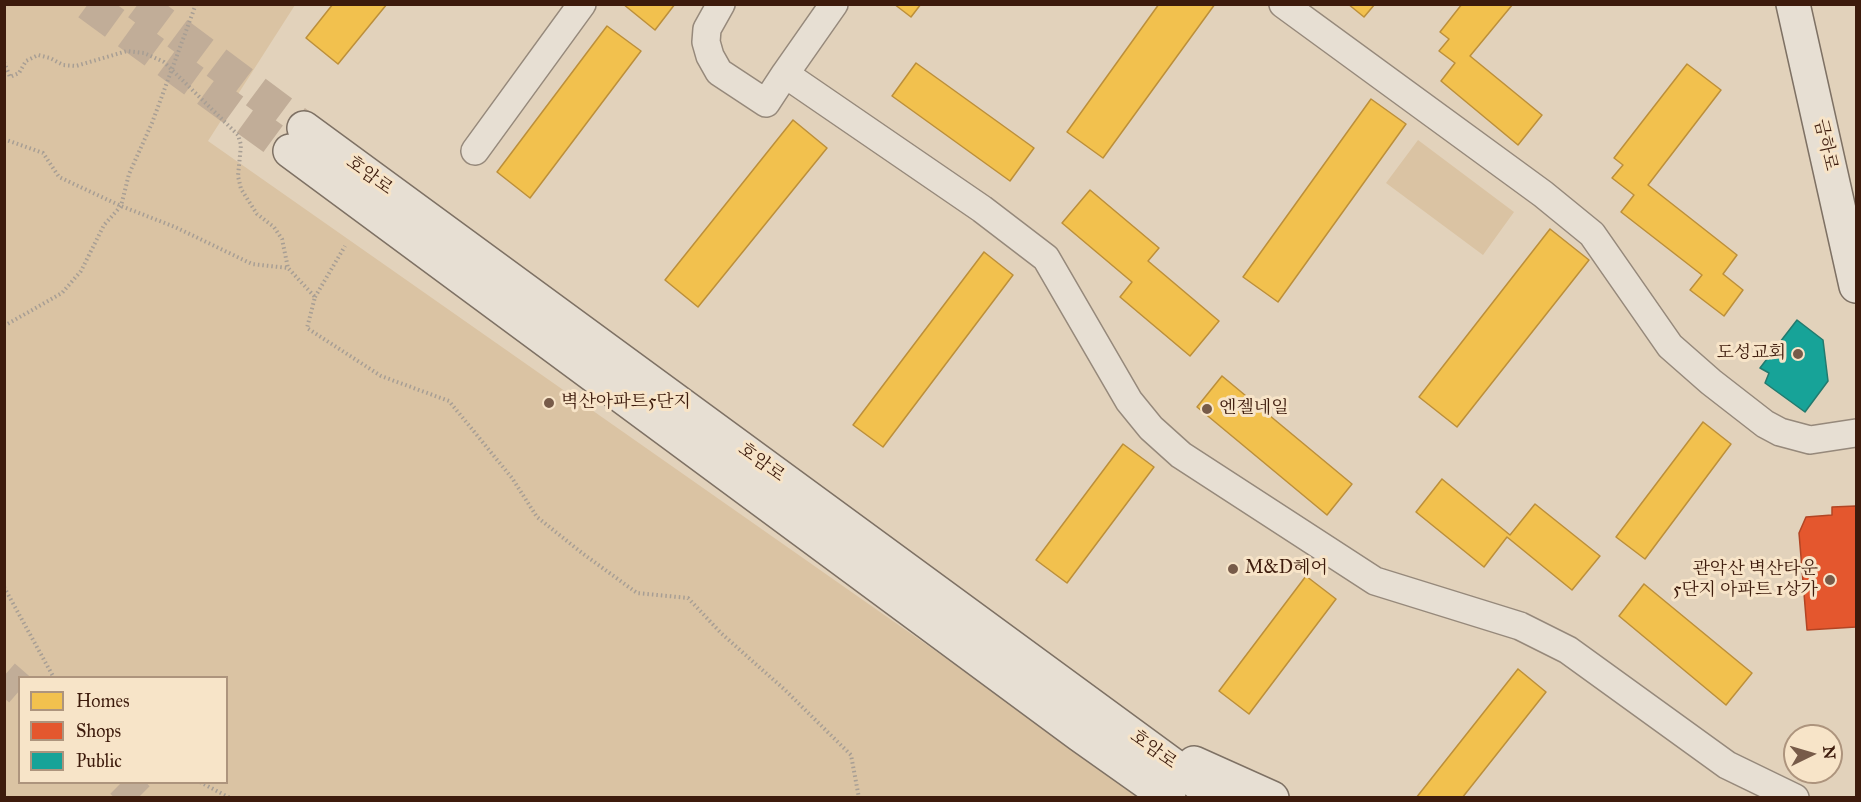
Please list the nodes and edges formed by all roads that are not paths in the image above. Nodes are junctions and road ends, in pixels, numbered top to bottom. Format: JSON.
{"nodes":[{"id":1,"x":582,"y":4,"type":"edge"},
{"id":2,"x":721,"y":4,"type":"edge"},
{"id":3,"x":834,"y":4,"type":"edge"},
{"id":4,"x":1283,"y":4,"type":"edge"},
{"id":5,"x":1793,"y":4,"type":"edge"},
{"id":6,"x":785,"y":74,"type":"junction"},
{"id":7,"x":475,"y":151,"type":"dead end"},
{"id":8,"x":1857,"y":286,"type":"edge"},
{"id":9,"x":1857,"y":433,"type":"edge"},
{"id":10,"x":1137,"y":738,"type":"junction"},
{"id":11,"x":1168,"y":798,"type":"edge"},
{"id":12,"x":1218,"y":798,"type":"edge"},
{"id":13,"x":1272,"y":798,"type":"edge"},
{"id":14,"x":1795,"y":798,"type":"edge"}],
"edges":[{"from":1,"to":7,"type":"street"},
{"from":2,"to":6,"type":"street"},
{"from":3,"to":6,"type":"street"},
{"from":4,"to":9,"type":"street"},
{"from":5,"to":8,"type":"main road","name":"금하로"},
{"from":6,"to":14,"type":"street"},
{"from":10,"to":11,"type":"main road","name":"호암로"},
{"from":10,"to":12,"type":"main road","name":"호암로"},
{"from":10,"to":13,"type":"main road"}]}
